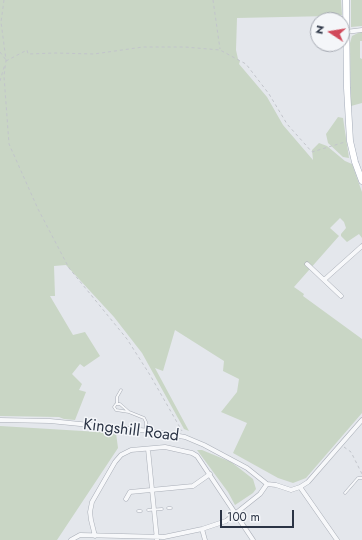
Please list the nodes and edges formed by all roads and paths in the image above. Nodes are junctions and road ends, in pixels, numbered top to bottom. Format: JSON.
{"nodes":[{"id":1,"x":4,"y":0,"type":"edge"},
{"id":2,"x":213,"y":0,"type":"edge"},
{"id":3,"x":346,"y":0,"type":"edge"},
{"id":4,"x":346,"y":12,"type":"edge"},
{"id":5,"x":362,"y":30,"type":"edge"},
{"id":6,"x":350,"y":32,"type":"edge"},
{"id":7,"x":220,"y":50,"type":"junction"},
{"id":8,"x":0,"y":52,"type":"edge"},
{"id":9,"x":346,"y":52,"type":"edge"},
{"id":10,"x":6,"y":60,"type":"junction"},
{"id":11,"x":0,"y":81,"type":"edge"},
{"id":12,"x":350,"y":141,"type":"junction"},
{"id":13,"x":362,"y":181,"type":"edge"},
{"id":14,"x":362,"y":246,"type":"edge"},
{"id":15,"x":307,"y":264,"type":"dead end"},
{"id":16,"x":324,"y":280,"type":"junction"},
{"id":17,"x":341,"y":296,"type":"dead end"},
{"id":18,"x":121,"y":390,"type":"dead end"},
{"id":19,"x":117,"y":404,"type":"junction"},
{"id":20,"x":129,"y":412,"type":"junction"},
{"id":21,"x":0,"y":420,"type":"edge"},
{"id":22,"x":362,"y":420,"type":"edge"},
{"id":23,"x":360,"y":426,"type":"edge"},
{"id":24,"x":146,"y":430,"type":"junction"},
{"id":25,"x":184,"y":437,"type":"junction"},
{"id":26,"x":341,"y":444,"type":"junction"},
{"id":27,"x":148,"y":449,"type":"junction"},
{"id":28,"x":210,"y":474,"type":"junction"},
{"id":29,"x":362,"y":474,"type":"edge"},
{"id":30,"x":362,"y":478,"type":"edge"},
{"id":31,"x":267,"y":484,"type":"junction"},
{"id":32,"x":300,"y":487,"type":"junction"},
{"id":33,"x":152,"y":490,"type":"junction"},
{"id":34,"x":344,"y":493,"type":"dead end"},
{"id":35,"x":126,"y":500,"type":"dead end"},
{"id":36,"x":162,"y":509,"type":"dead end"},
{"id":37,"x":148,"y":510,"type":"dead end"},
{"id":38,"x":154,"y":510,"type":"junction"},
{"id":39,"x":236,"y":514,"type":"junction"},
{"id":40,"x":202,"y":529,"type":"junction"},
{"id":41,"x":95,"y":536,"type":"junction"},
{"id":42,"x":113,"y":538,"type":"edge"},
{"id":43,"x":157,"y":539,"type":"edge"},
{"id":44,"x":71,"y":540,"type":"edge"},
{"id":45,"x":204,"y":540,"type":"edge"},
{"id":46,"x":253,"y":540,"type":"edge"},
{"id":47,"x":337,"y":540,"type":"edge"}],
"edges":[{"from":1,"to":10,"type":"path"},
{"from":2,"to":7,"type":"path"},
{"from":3,"to":4,"type":"main road"},
{"from":5,"to":6,"type":"street"},
{"from":7,"to":10,"type":"path"},
{"from":7,"to":12,"type":"path"},
{"from":8,"to":10,"type":"path"},
{"from":9,"to":12,"type":"main road"},
{"from":10,"to":11,"type":"path"},
{"from":10,"to":25,"type":"path"},
{"from":12,"to":13,"type":"main road"},
{"from":14,"to":16,"type":"street"},
{"from":15,"to":16,"type":"street"},
{"from":16,"to":17,"type":"street"},
{"from":18,"to":19,"type":"lane"},
{"from":19,"to":20,"type":"lane"},
{"from":19,"to":20,"type":"lane"},
{"from":20,"to":24,"type":"lane"},
{"from":21,"to":24,"type":"street","name":"Kingshill Road"},
{"from":22,"to":23,"type":"street"},
{"from":23,"to":26,"type":"street"},
{"from":24,"to":25,"type":"street","name":"Kingshill Road"},
{"from":25,"to":31,"type":"street","name":"Kingshill Road"},
{"from":26,"to":29,"type":"path"},
{"from":26,"to":32,"type":"street"},
{"from":27,"to":28,"type":"street"},
{"from":27,"to":33,"type":"street"},
{"from":27,"to":41,"type":"street"},
{"from":28,"to":33,"type":"street"},
{"from":28,"to":39,"type":"street"},
{"from":30,"to":34,"type":"lane"},
{"from":31,"to":32,"type":"street","name":"Kingshill Road"},
{"from":31,"to":39,"type":"street"},
{"from":32,"to":47,"type":"street"},
{"from":33,"to":35,"type":"street"},
{"from":33,"to":38,"type":"street"},
{"from":36,"to":38,"type":"lane"},
{"from":37,"to":38,"type":"lane"},
{"from":38,"to":43,"type":"street"},
{"from":39,"to":40,"type":"street"},
{"from":39,"to":46,"type":"street"},
{"from":40,"to":43,"type":"street"},
{"from":40,"to":45,"type":"street"},
{"from":41,"to":42,"type":"street"},
{"from":41,"to":44,"type":"street"},
{"from":42,"to":43,"type":"street"}]}
